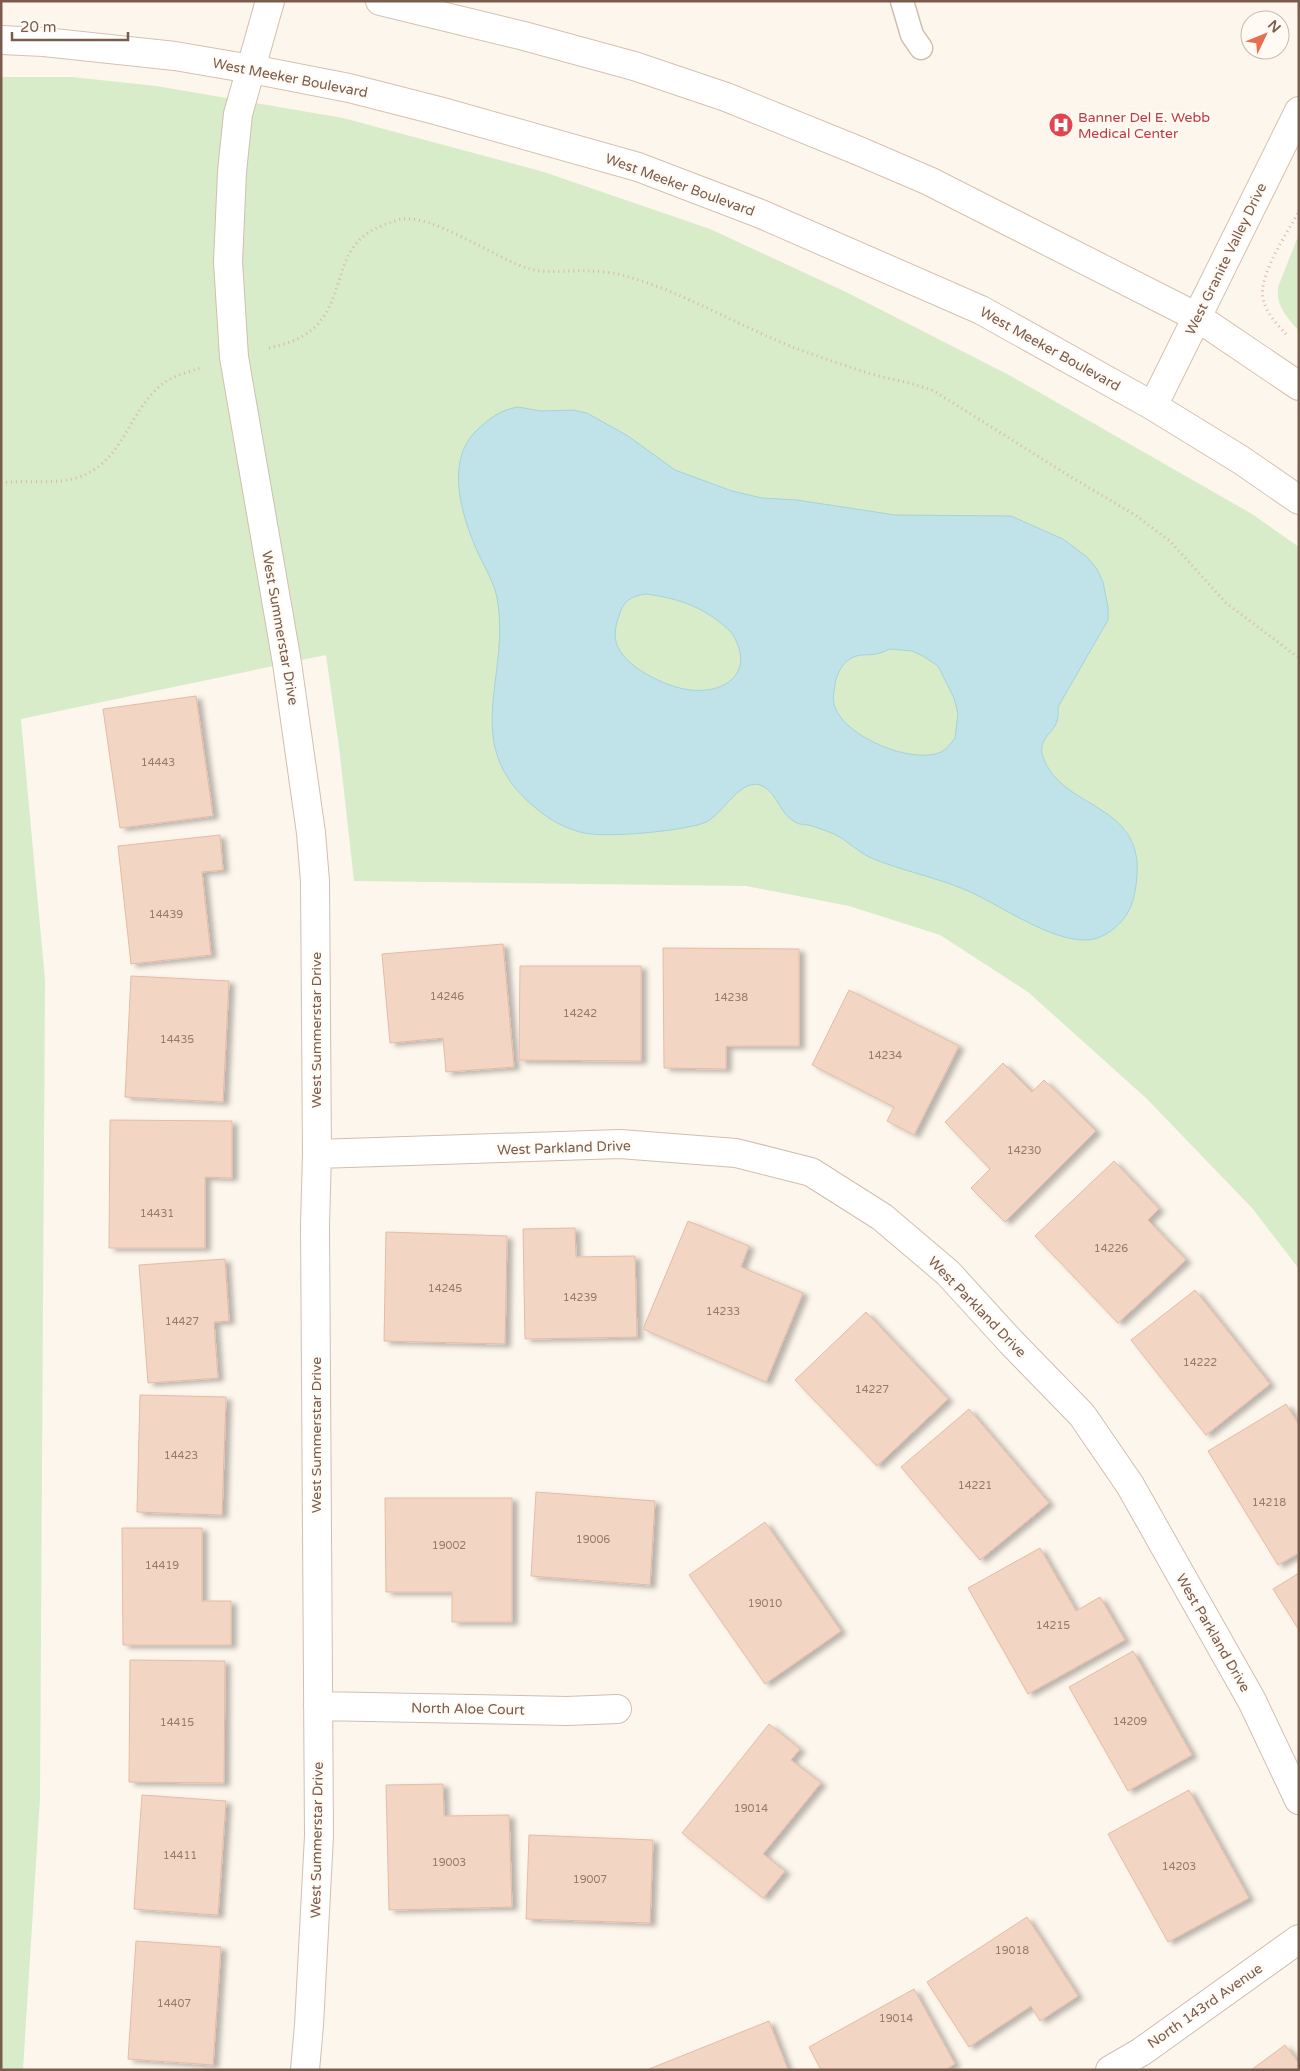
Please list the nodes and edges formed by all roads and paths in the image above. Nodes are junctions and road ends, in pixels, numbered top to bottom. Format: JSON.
{"nodes":[{"id":1,"x":270,"y":1,"type":"edge"},
{"id":2,"x":380,"y":1,"type":"edge"},
{"id":3,"x":902,"y":1,"type":"edge"},
{"id":4,"x":1,"y":40,"type":"edge"},
{"id":5,"x":921,"y":48,"type":"dead end"},
{"id":6,"x":251,"y":69,"type":"junction"},
{"id":7,"x":1299,"y":111,"type":"edge"},
{"id":8,"x":1299,"y":211,"type":"edge"},
{"id":9,"x":1198,"y":317,"type":"junction"},
{"id":10,"x":1289,"y":336,"type":"dead end"},
{"id":11,"x":234,"y":357,"type":"junction"},
{"id":12,"x":1299,"y":386,"type":"edge"},
{"id":13,"x":1152,"y":406,"type":"junction"},
{"id":14,"x":1,"y":483,"type":"edge"},
{"id":15,"x":1299,"y":500,"type":"edge"},
{"id":16,"x":1299,"y":658,"type":"edge"},
{"id":17,"x":316,"y":1154,"type":"junction"},
{"id":18,"x":318,"y":1706,"type":"junction"},
{"id":19,"x":617,"y":1709,"type":"dead end"},
{"id":20,"x":1299,"y":1800,"type":"edge"},
{"id":21,"x":1299,"y":1939,"type":"edge"},
{"id":22,"x":305,"y":2070,"type":"edge"},
{"id":23,"x":1110,"y":2070,"type":"edge"}],
"edges":[{"from":1,"to":6,"type":"street","name":"West Summerstar Drive"},
{"from":2,"to":9,"type":"street"},
{"from":3,"to":5,"type":"lane"},
{"from":4,"to":6,"type":"street","name":"West Meeker Boulevard"},
{"from":6,"to":11,"type":"street","name":"West Summerstar Drive"},
{"from":6,"to":13,"type":"street","name":"West Meeker Boulevard"},
{"from":7,"to":9,"type":"street","name":"West Granite Valley Drive"},
{"from":8,"to":10,"type":"path"},
{"from":9,"to":12,"type":"street"},
{"from":9,"to":13,"type":"street","name":"West Granite Valley Drive"},
{"from":11,"to":14,"type":"path"},
{"from":11,"to":16,"type":"path"},
{"from":11,"to":17,"type":"street","name":"West Summerstar Drive"},
{"from":13,"to":15,"type":"street","name":"West Meeker Boulevard"},
{"from":17,"to":18,"type":"street","name":"West Summerstar Drive"},
{"from":17,"to":20,"type":"street","name":"West Parkland Drive"},
{"from":18,"to":19,"type":"street","name":"North Aloe Court"},
{"from":18,"to":22,"type":"street","name":"West Summerstar Drive"},
{"from":21,"to":23,"type":"street","name":"North 143rd Avenue"}]}
